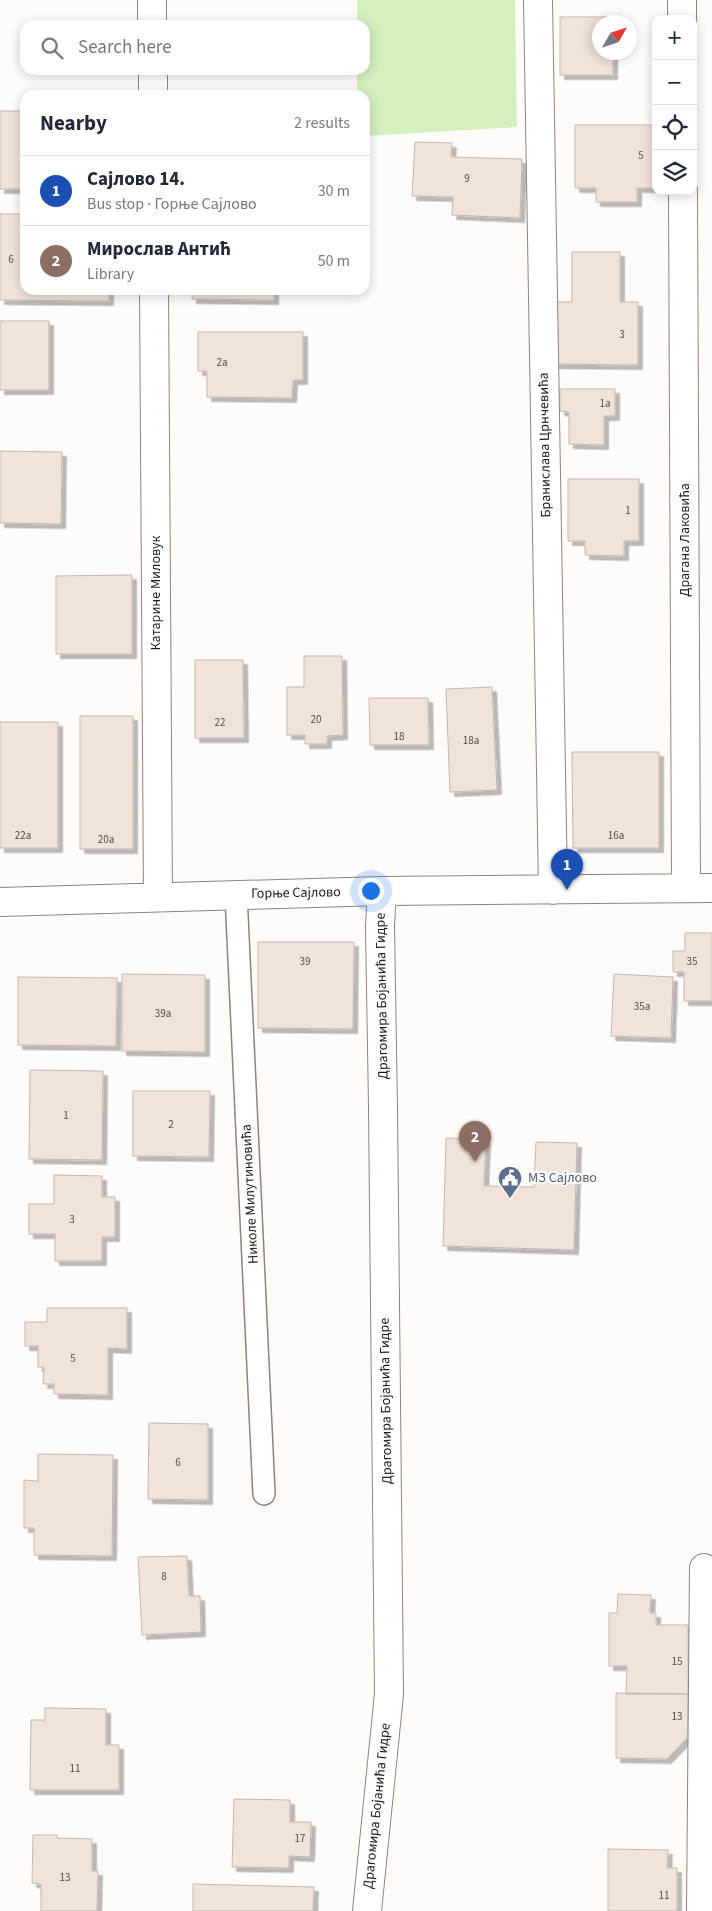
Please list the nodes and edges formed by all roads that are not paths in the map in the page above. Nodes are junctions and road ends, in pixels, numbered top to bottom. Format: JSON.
{"nodes":[{"id":1,"x":152,"y":0,"type":"edge"},
{"id":2,"x":538,"y":0,"type":"edge"},
{"id":3,"x":682,"y":0,"type":"edge"},
{"id":4,"x":682,"y":15,"type":"edge"},
{"id":5,"x":152,"y":20,"type":"edge"},
{"id":6,"x":152,"y":75,"type":"edge"},
{"id":7,"x":153,"y":90,"type":"edge"},
{"id":8,"x":683,"y":195,"type":"edge"},
{"id":9,"x":154,"y":295,"type":"edge"},
{"id":10,"x":699,"y":888,"type":"edge"},
{"id":11,"x":553,"y":890,"type":"junction"},
{"id":12,"x":382,"y":891,"type":"junction"},
{"id":13,"x":236,"y":894,"type":"junction"},
{"id":14,"x":158,"y":896,"type":"junction"},
{"id":15,"x":0,"y":902,"type":"edge"},
{"id":16,"x":264,"y":1494,"type":"dead end"},
{"id":17,"x":704,"y":1568,"type":"dead end"},
{"id":18,"x":367,"y":1911,"type":"edge"},
{"id":19,"x":701,"y":1911,"type":"edge"}],
"edges":[{"from":1,"to":5,"type":"street"},
{"from":2,"to":11,"type":"street","name":"Бранислава Црнчевића"},
{"from":3,"to":4,"type":"street"},
{"from":6,"to":7,"type":"street"},
{"from":8,"to":10,"type":"street","name":"Драгана Лаковића"},
{"from":9,"to":14,"type":"street","name":"Катарине Миловук"},
{"from":10,"to":11,"type":"street","name":"Горње Сајлово"},
{"from":11,"to":12,"type":"street","name":"Горње Сајлово"},
{"from":12,"to":13,"type":"street","name":"Горње Сајлово"},
{"from":12,"to":18,"type":"street","name":"Драгомира Бојанића Гидре"},
{"from":13,"to":14,"type":"street","name":"Горње Сајлово"},
{"from":13,"to":16,"type":"lane","name":"Николе Милутиновића"},
{"from":14,"to":15,"type":"street","name":"Горње Сајлово"},
{"from":17,"to":19,"type":"street"}]}
